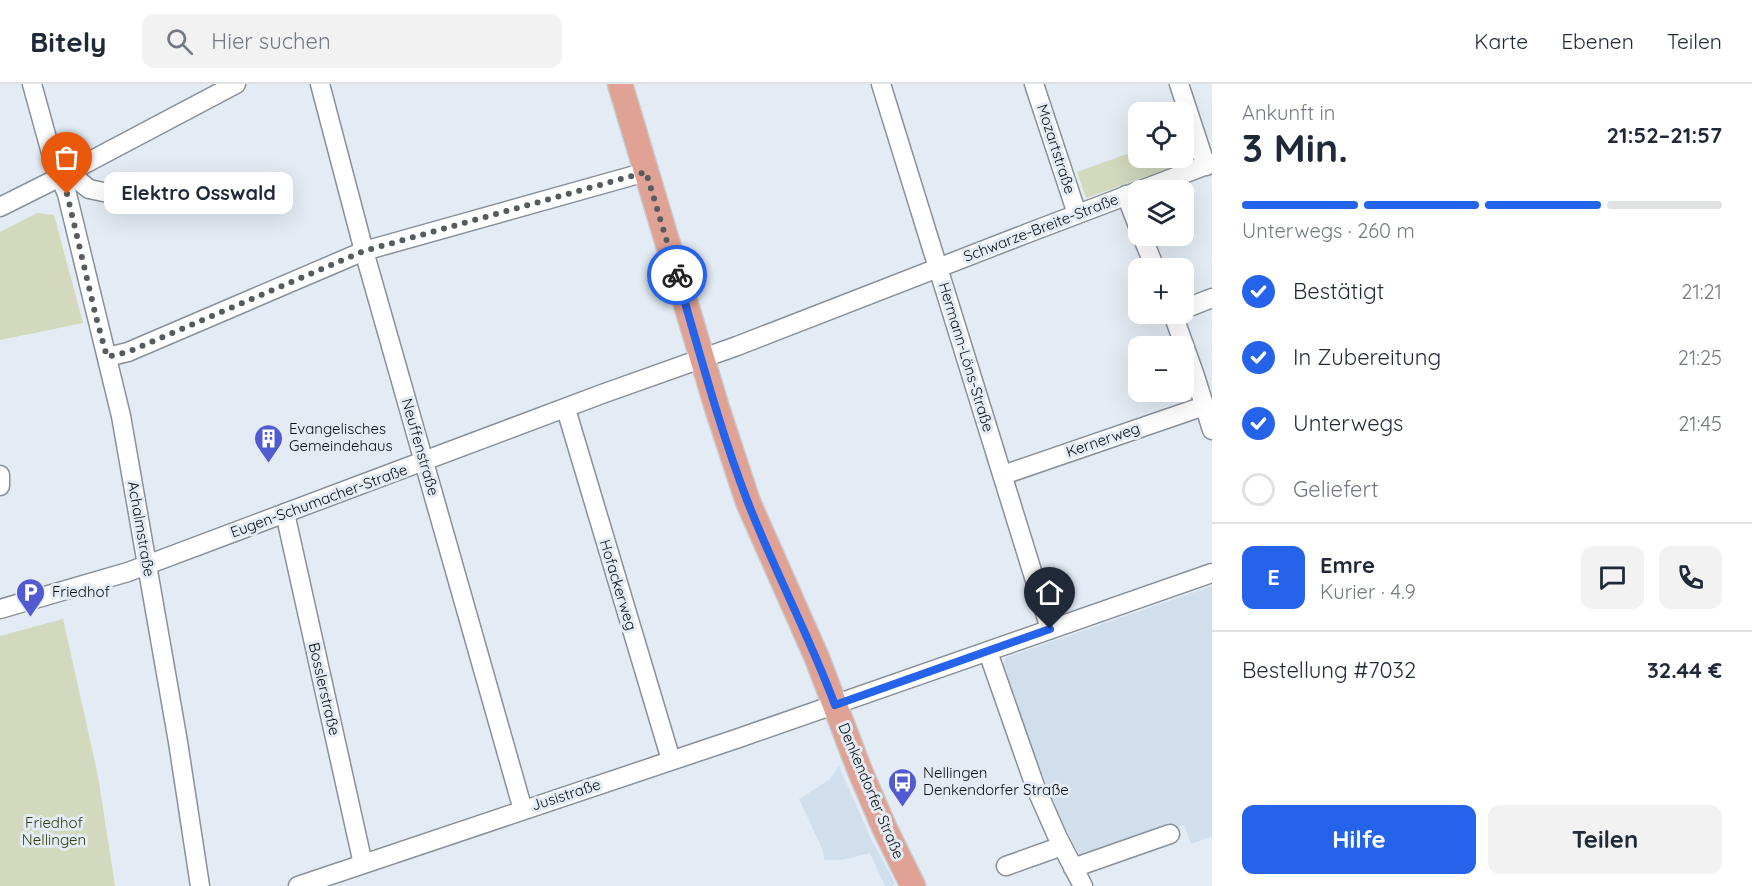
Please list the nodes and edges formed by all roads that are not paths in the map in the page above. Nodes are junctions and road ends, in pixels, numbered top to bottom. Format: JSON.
{"nodes":[{"id":1,"x":32,"y":84,"type":"edge"},
{"id":2,"x":236,"y":84,"type":"edge"},
{"id":3,"x":320,"y":84,"type":"edge"},
{"id":4,"x":620,"y":84,"type":"edge"},
{"id":5,"x":881,"y":84,"type":"edge"},
{"id":6,"x":1034,"y":84,"type":"edge"},
{"id":7,"x":1179,"y":84,"type":"edge"},
{"id":8,"x":1209,"y":164,"type":"edge"},
{"id":9,"x":646,"y":172,"type":"junction"},
{"id":10,"x":64,"y":174,"type":"junction"},
{"id":11,"x":204,"y":183,"type":"dead end"},
{"id":12,"x":1126,"y":195,"type":"junction"},
{"id":13,"x":1128,"y":200,"type":"edge"},
{"id":14,"x":0,"y":207,"type":"edge"},
{"id":15,"x":1077,"y":214,"type":"junction"},
{"id":16,"x":364,"y":251,"type":"junction"},
{"id":17,"x":938,"y":268,"type":"junction"},
{"id":18,"x":1212,"y":298,"type":"edge"},
{"id":19,"x":1194,"y":305,"type":"edge"},
{"id":20,"x":1176,"y":324,"type":"edge"},
{"id":21,"x":107,"y":357,"type":"junction"},
{"id":22,"x":702,"y":358,"type":"junction"},
{"id":23,"x":1204,"y":406,"type":"junction"},
{"id":24,"x":566,"y":409,"type":"junction"},
{"id":25,"x":1212,"y":430,"type":"edge"},
{"id":26,"x":424,"y":462,"type":"junction"},
{"id":27,"x":0,"y":475,"type":"edge"},
{"id":28,"x":1003,"y":475,"type":"junction"},
{"id":29,"x":0,"y":486,"type":"edge"},
{"id":30,"x":285,"y":513,"type":"junction"},
{"id":31,"x":148,"y":564,"type":"junction"},
{"id":32,"x":1212,"y":573,"type":"edge"},
{"id":33,"x":0,"y":609,"type":"edge"},
{"id":34,"x":1050,"y":629,"type":"junction"},
{"id":35,"x":988,"y":652,"type":"junction"},
{"id":36,"x":835,"y":705,"type":"junction"},
{"id":37,"x":671,"y":760,"type":"junction"},
{"id":38,"x":523,"y":810,"type":"junction"},
{"id":39,"x":1170,"y":834,"type":"dead end"},
{"id":40,"x":1062,"y":846,"type":"junction"},
{"id":41,"x":363,"y":864,"type":"junction"},
{"id":42,"x":1006,"y":866,"type":"dead end"},
{"id":43,"x":1073,"y":868,"type":"junction"},
{"id":44,"x":200,"y":886,"type":"edge"},
{"id":45,"x":298,"y":886,"type":"edge"},
{"id":46,"x":913,"y":886,"type":"edge"},
{"id":47,"x":1083,"y":886,"type":"edge"}],
"edges":[{"from":1,"to":10,"type":"street","name":"Achalmstraße"},
{"from":2,"to":10,"type":"street"},
{"from":3,"to":16,"type":"street","name":"Neuffenstraße"},
{"from":4,"to":9,"type":"main road","name":"Denkendorfer Straße"},
{"from":5,"to":17,"type":"street","name":"Hermann-Löns-Straße"},
{"from":6,"to":15,"type":"street","name":"Mozartstraße"},
{"from":7,"to":8,"type":"street"},
{"from":8,"to":12,"type":"street","name":"Schwarze-Breite-Straße"},
{"from":9,"to":16,"type":"street"},
{"from":9,"to":22,"type":"main road","name":"Denkendorfer Straße"},
{"from":10,"to":11,"type":"street"},
{"from":10,"to":14,"type":"street"},
{"from":10,"to":21,"type":"street","name":"Achalmstraße"},
{"from":12,"to":13,"type":"street"},
{"from":12,"to":15,"type":"street","name":"Schwarze-Breite-Straße"},
{"from":15,"to":17,"type":"street","name":"Schwarze-Breite-Straße"},
{"from":16,"to":21,"type":"street"},
{"from":16,"to":26,"type":"street","name":"Neuffenstraße"},
{"from":17,"to":22,"type":"street","name":"Schwarze-Breite-Straße"},
{"from":17,"to":28,"type":"street","name":"Hermann-Löns-Straße"},
{"from":18,"to":19,"type":"street"},
{"from":20,"to":23,"type":"street"},
{"from":21,"to":31,"type":"street","name":"Achalmstraße"},
{"from":22,"to":24,"type":"street","name":"Eugen-Schumacher-Straße"},
{"from":22,"to":36,"type":"main road","name":"Denkendorfer Straße"},
{"from":23,"to":25,"type":"street"},
{"from":23,"to":28,"type":"street","name":"Kernerweg"},
{"from":24,"to":26,"type":"street","name":"Eugen-Schumacher-Straße"},
{"from":24,"to":37,"type":"street","name":"Hofackerweg"},
{"from":26,"to":30,"type":"street","name":"Eugen-Schumacher-Straße"},
{"from":26,"to":38,"type":"street","name":"Neuffenstraße"},
{"from":27,"to":29,"type":"street"},
{"from":28,"to":34,"type":"street","name":"Hermann-Löns-Straße"},
{"from":30,"to":31,"type":"street","name":"Eugen-Schumacher-Straße"},
{"from":30,"to":41,"type":"street","name":"Bosslerstraße"},
{"from":31,"to":33,"type":"street","name":"Eugen-Schumacher-Straße"},
{"from":31,"to":44,"type":"street","name":"Achalmstraße"},
{"from":32,"to":34,"type":"street","name":"Jusistraße"},
{"from":34,"to":35,"type":"street","name":"Jusistraße"},
{"from":35,"to":36,"type":"street","name":"Jusistraße"},
{"from":35,"to":40,"type":"street"},
{"from":36,"to":37,"type":"street","name":"Jusistraße"},
{"from":36,"to":46,"type":"main road","name":"Denkendorfer Straße"},
{"from":37,"to":38,"type":"street","name":"Jusistraße"},
{"from":38,"to":41,"type":"street","name":"Jusistraße"},
{"from":39,"to":43,"type":"street"},
{"from":40,"to":42,"type":"street"},
{"from":40,"to":43,"type":"street"},
{"from":41,"to":45,"type":"street","name":"Jusistraße"},
{"from":43,"to":47,"type":"street"}]}
